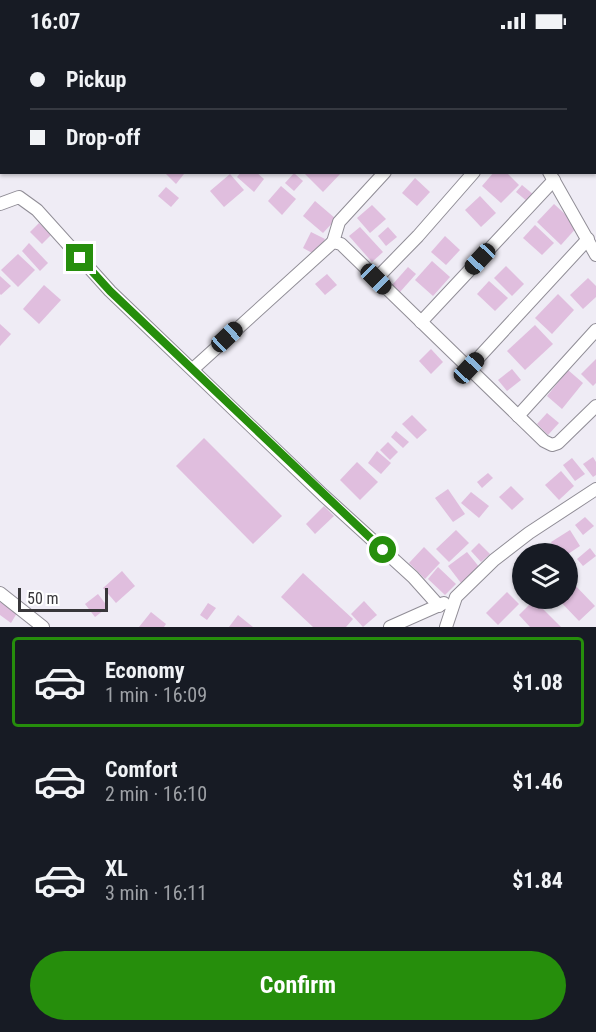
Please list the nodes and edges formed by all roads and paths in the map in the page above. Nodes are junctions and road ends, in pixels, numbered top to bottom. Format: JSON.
{"nodes":[{"id":1,"x":383,"y":174,"type":"edge"},
{"id":2,"x":472,"y":174,"type":"edge"},
{"id":3,"x":552,"y":176,"type":"edge"},
{"id":4,"x":0,"y":204,"type":"edge"},
{"id":5,"x":588,"y":239,"type":"junction"},
{"id":6,"x":333,"y":242,"type":"junction"},
{"id":7,"x":596,"y":255,"type":"edge"},
{"id":8,"x":376,"y":279,"type":"junction"},
{"id":9,"x":421,"y":322,"type":"junction"},
{"id":10,"x":596,"y":330,"type":"edge"},
{"id":11,"x":469,"y":368,"type":"junction"},
{"id":12,"x":193,"y":369,"type":"junction"},
{"id":13,"x":596,"y":406,"type":"edge"},
{"id":14,"x":518,"y":416,"type":"junction"},
{"id":15,"x":596,"y":489,"type":"edge"},
{"id":16,"x":0,"y":593,"type":"edge"},
{"id":17,"x":456,"y":597,"type":"junction"},
{"id":18,"x":439,"y":606,"type":"junction"},
{"id":19,"x":43,"y":627,"type":"edge"},
{"id":20,"x":390,"y":627,"type":"edge"},
{"id":21,"x":446,"y":627,"type":"edge"}],
"edges":[{"from":1,"to":6,"type":"street"},
{"from":2,"to":8,"type":"street"},
{"from":3,"to":5,"type":"street"},
{"from":3,"to":9,"type":"street"},
{"from":4,"to":12,"type":"street"},
{"from":5,"to":7,"type":"street"},
{"from":5,"to":11,"type":"street"},
{"from":6,"to":8,"type":"street"},
{"from":6,"to":12,"type":"street"},
{"from":8,"to":9,"type":"street"},
{"from":9,"to":11,"type":"street"},
{"from":10,"to":14,"type":"street"},
{"from":11,"to":14,"type":"street"},
{"from":12,"to":18,"type":"street"},
{"from":13,"to":14,"type":"street"},
{"from":15,"to":17,"type":"street"},
{"from":16,"to":19,"type":"street"},
{"from":17,"to":18,"type":"street"},
{"from":17,"to":21,"type":"street"},
{"from":18,"to":20,"type":"street"}]}
